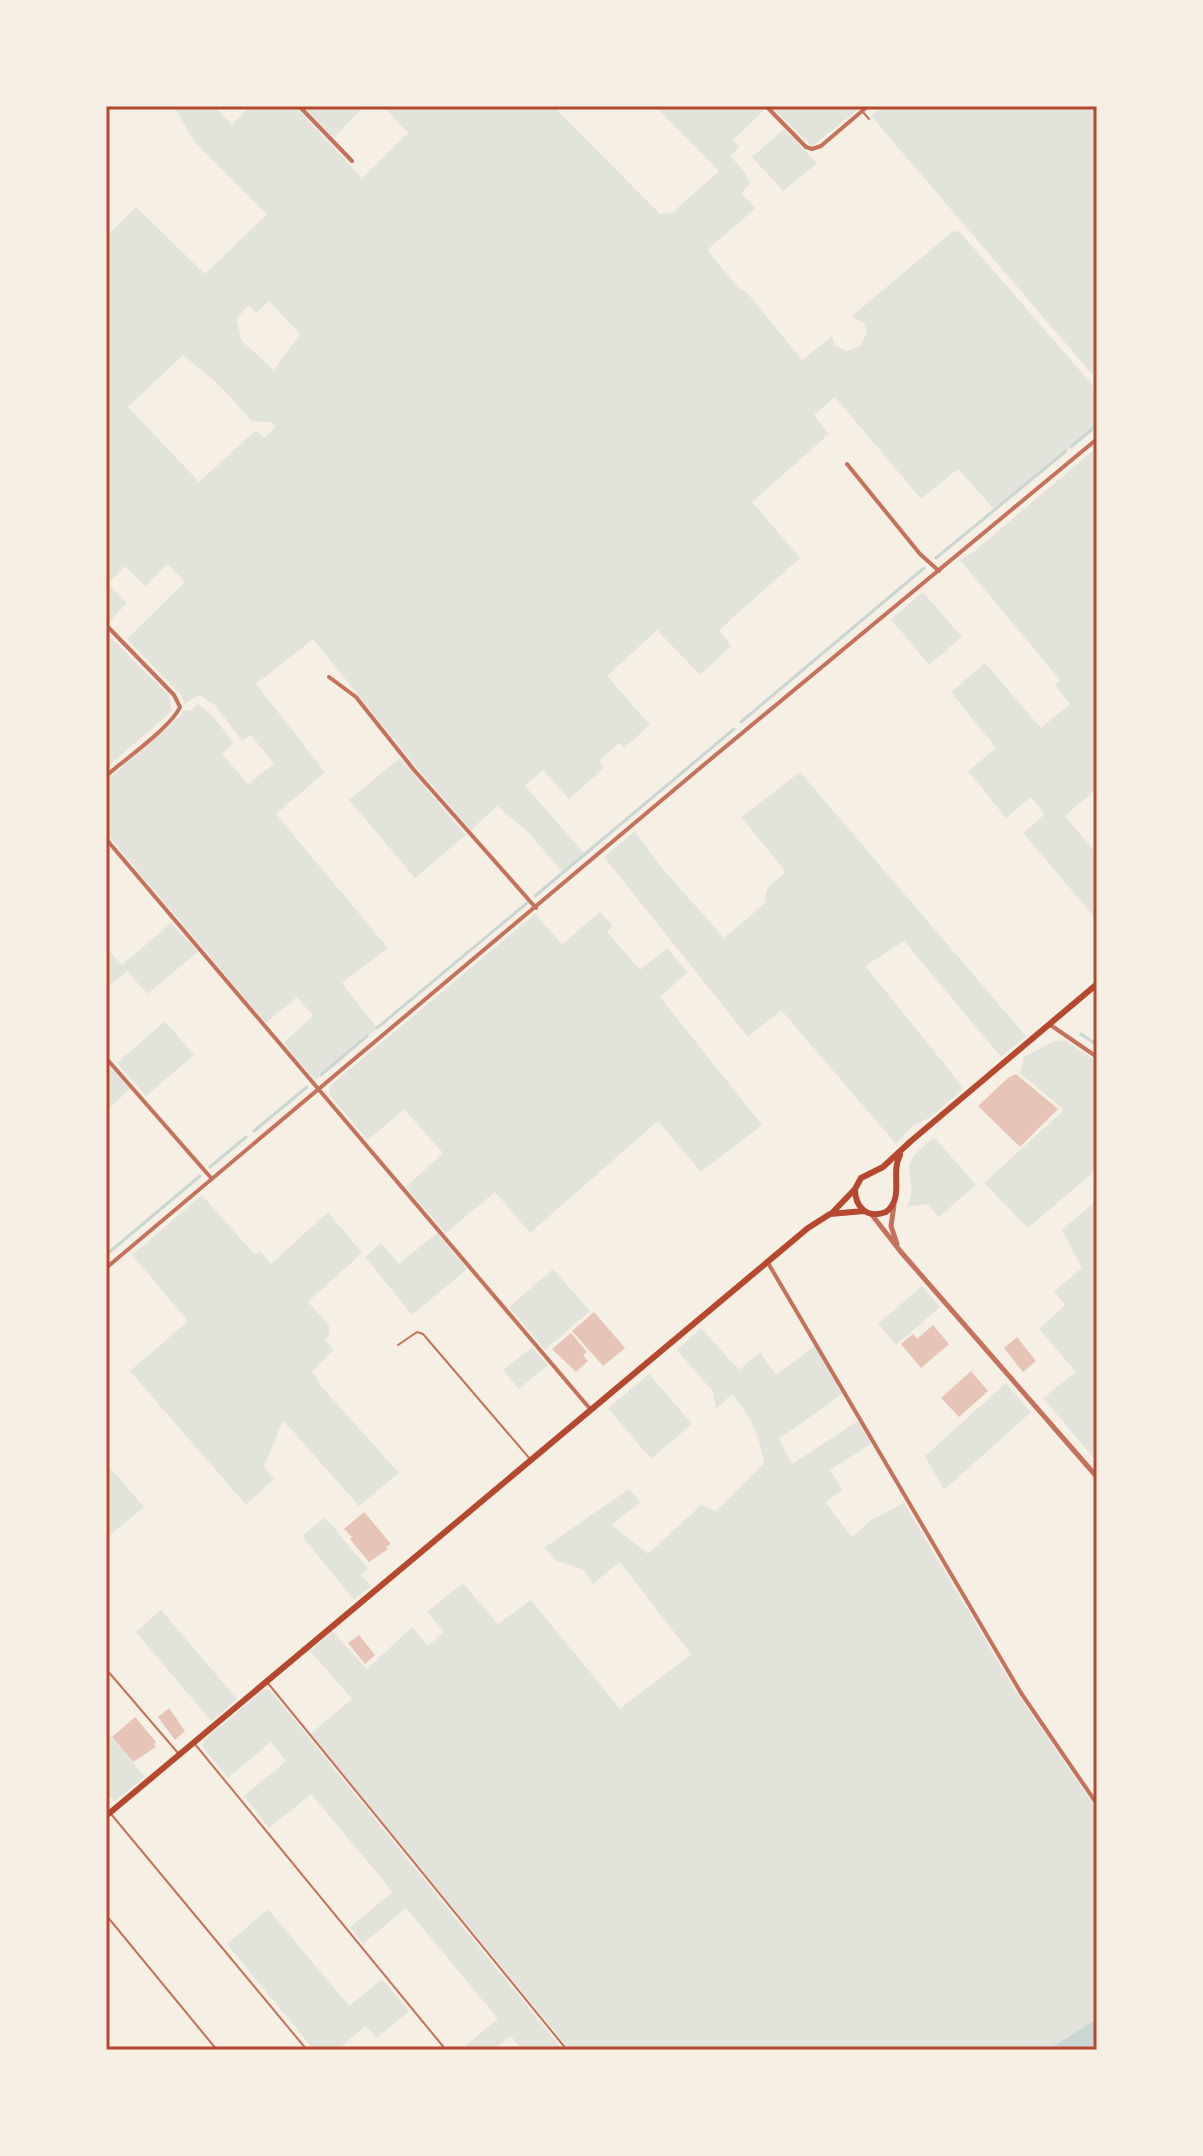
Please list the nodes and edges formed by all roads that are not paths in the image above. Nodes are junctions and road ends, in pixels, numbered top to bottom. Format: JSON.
{"nodes":[{"id":1,"x":299,"y":106,"type":"edge"},
{"id":2,"x":766,"y":106,"type":"edge"},
{"id":3,"x":868,"y":106,"type":"edge"},
{"id":4,"x":862,"y":111,"type":"junction"},
{"id":5,"x":869,"y":119,"type":"dead end"},
{"id":6,"x":352,"y":161,"type":"dead end"},
{"id":7,"x":1097,"y":439,"type":"edge"},
{"id":8,"x":847,"y":464,"type":"dead end"},
{"id":9,"x":939,"y":571,"type":"junction"},
{"id":10,"x":106,"y":625,"type":"edge"},
{"id":11,"x":329,"y":677,"type":"dead end"},
{"id":12,"x":106,"y":776,"type":"edge"},
{"id":13,"x":106,"y":839,"type":"edge"},
{"id":14,"x":536,"y":908,"type":"junction"},
{"id":15,"x":1097,"y":984,"type":"edge"},
{"id":16,"x":1049,"y":1024,"type":"junction"},
{"id":17,"x":1097,"y":1057,"type":"edge"},
{"id":18,"x":106,"y":1058,"type":"edge"},
{"id":19,"x":319,"y":1089,"type":"junction"},
{"id":20,"x":903,"y":1148,"type":"junction"},
{"id":21,"x":873,"y":1172,"type":"junction"},
{"id":22,"x":212,"y":1179,"type":"junction"},
{"id":23,"x":895,"y":1184,"type":"junction"},
{"id":24,"x":855,"y":1189,"type":"junction"},
{"id":25,"x":894,"y":1205,"type":"junction"},
{"id":26,"x":864,"y":1211,"type":"junction"},
{"id":27,"x":830,"y":1214,"type":"junction"},
{"id":28,"x":872,"y":1215,"type":"junction"},
{"id":29,"x":901,"y":1252,"type":"junction"},
{"id":30,"x":767,"y":1261,"type":"junction"},
{"id":31,"x":106,"y":1268,"type":"edge"},
{"id":32,"x":398,"y":1345,"type":"dead end"},
{"id":33,"x":591,"y":1410,"type":"junction"},
{"id":34,"x":531,"y":1460,"type":"junction"},
{"id":35,"x":1097,"y":1477,"type":"edge"},
{"id":36,"x":106,"y":1669,"type":"edge"},
{"id":37,"x":266,"y":1681,"type":"junction"},
{"id":38,"x":193,"y":1743,"type":"junction"},
{"id":39,"x":179,"y":1754,"type":"junction"},
{"id":40,"x":1097,"y":1804,"type":"edge"},
{"id":41,"x":108,"y":1814,"type":"edge"},
{"id":42,"x":106,"y":1915,"type":"edge"},
{"id":43,"x":217,"y":2050,"type":"edge"},
{"id":44,"x":307,"y":2050,"type":"edge"},
{"id":45,"x":446,"y":2050,"type":"edge"},
{"id":46,"x":567,"y":2050,"type":"edge"}],
"edges":[{"from":1,"to":6,"type":"street"},
{"from":2,"to":4,"type":"street"},
{"from":3,"to":4,"type":"street"},
{"from":4,"to":5,"type":"lane"},
{"from":7,"to":9,"type":"street"},
{"from":8,"to":9,"type":"street"},
{"from":9,"to":14,"type":"street"},
{"from":10,"to":12,"type":"street"},
{"from":11,"to":14,"type":"street"},
{"from":13,"to":19,"type":"street"},
{"from":14,"to":19,"type":"street"},
{"from":15,"to":16,"type":"main road"},
{"from":16,"to":17,"type":"street"},
{"from":16,"to":20,"type":"main road"},
{"from":18,"to":22,"type":"street"},
{"from":19,"to":22,"type":"street"},
{"from":19,"to":33,"type":"street"},
{"from":20,"to":21,"type":"main road"},
{"from":20,"to":23,"type":"main road"},
{"from":21,"to":23,"type":"main road"},
{"from":21,"to":24,"type":"main road"},
{"from":22,"to":31,"type":"street"},
{"from":23,"to":25,"type":"main road"},
{"from":24,"to":26,"type":"main road"},
{"from":24,"to":27,"type":"main road"},
{"from":25,"to":28,"type":"main road"},
{"from":25,"to":29,"type":"street"},
{"from":26,"to":27,"type":"main road"},
{"from":26,"to":28,"type":"main road"},
{"from":27,"to":30,"type":"main road"},
{"from":28,"to":29,"type":"street"},
{"from":29,"to":35,"type":"street"},
{"from":30,"to":33,"type":"main road"},
{"from":30,"to":40,"type":"street"},
{"from":32,"to":34,"type":"lane"},
{"from":33,"to":34,"type":"main road"},
{"from":34,"to":37,"type":"main road"},
{"from":36,"to":39,"type":"lane"},
{"from":37,"to":38,"type":"main road"},
{"from":37,"to":46,"type":"lane"},
{"from":38,"to":39,"type":"main road"},
{"from":38,"to":45,"type":"lane"},
{"from":39,"to":41,"type":"main road"},
{"from":41,"to":44,"type":"lane"},
{"from":42,"to":43,"type":"lane"}]}
